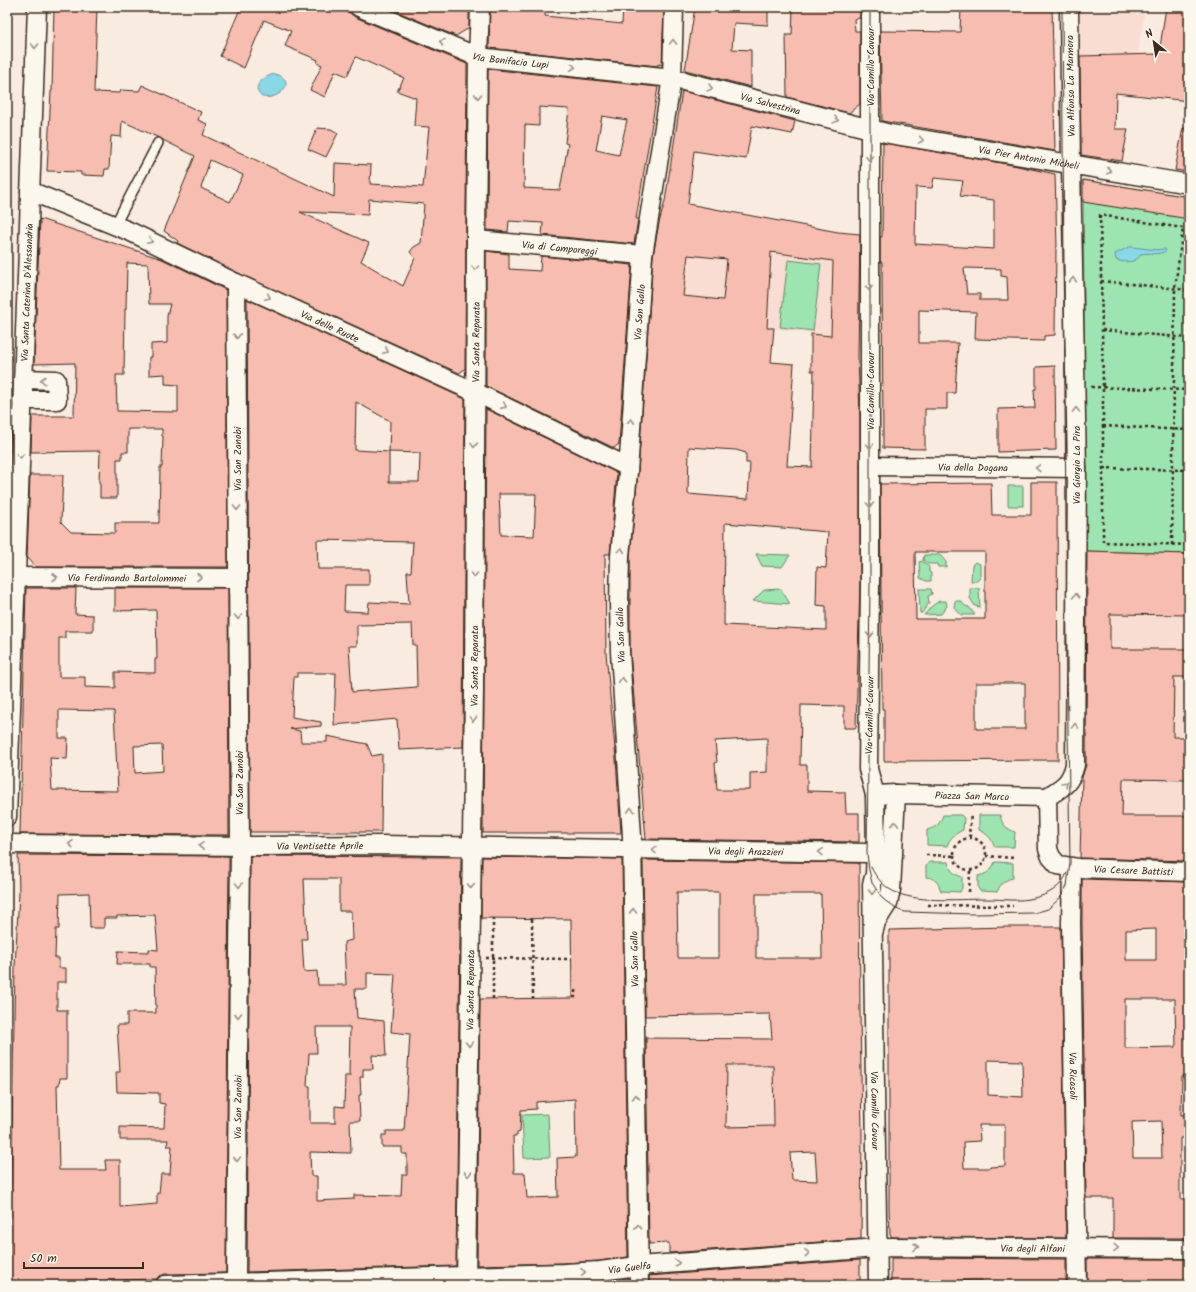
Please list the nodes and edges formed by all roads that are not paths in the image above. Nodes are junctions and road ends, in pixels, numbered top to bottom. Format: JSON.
{"nodes":[{"id":1,"x":37,"y":7,"type":"edge"},
{"id":2,"x":359,"y":7,"type":"edge"},
{"id":3,"x":480,"y":7,"type":"edge"},
{"id":4,"x":674,"y":7,"type":"edge"},
{"id":5,"x":870,"y":7,"type":"edge"},
{"id":6,"x":1070,"y":7,"type":"edge"},
{"id":7,"x":478,"y":57,"type":"junction"},
{"id":8,"x":672,"y":78,"type":"junction"},
{"id":9,"x":869,"y":129,"type":"junction"},
{"id":10,"x":158,"y":143,"type":"dead end"},
{"id":11,"x":1071,"y":165,"type":"junction"},
{"id":12,"x":1189,"y":184,"type":"edge"},
{"id":13,"x":30,"y":191,"type":"junction"},
{"id":14,"x":115,"y":225,"type":"junction"},
{"id":15,"x":476,"y":240,"type":"junction"},
{"id":16,"x":643,"y":255,"type":"junction"},
{"id":17,"x":236,"y":283,"type":"junction"},
{"id":18,"x":23,"y":380,"type":"junction"},
{"id":19,"x":474,"y":392,"type":"junction"},
{"id":20,"x":22,"y":400,"type":"junction"},
{"id":21,"x":14,"y":432,"type":"edge"},
{"id":22,"x":870,"y":466,"type":"junction"},
{"id":23,"x":628,"y":467,"type":"junction"},
{"id":24,"x":1077,"y":468,"type":"junction"},
{"id":25,"x":11,"y":577,"type":"edge"},
{"id":26,"x":238,"y":578,"type":"junction"},
{"id":27,"x":896,"y":794,"type":"junction"},
{"id":28,"x":875,"y":795,"type":"junction"},
{"id":29,"x":1047,"y":796,"type":"junction"},
{"id":30,"x":7,"y":816,"type":"edge"},
{"id":31,"x":7,"y":844,"type":"edge"},
{"id":32,"x":240,"y":846,"type":"junction"},
{"id":33,"x":471,"y":846,"type":"junction"},
{"id":34,"x":632,"y":849,"type":"junction"},
{"id":35,"x":876,"y":853,"type":"junction"},
{"id":36,"x":1075,"y":868,"type":"junction"},
{"id":37,"x":1189,"y":872,"type":"edge"},
{"id":38,"x":877,"y":1248,"type":"junction"},
{"id":39,"x":1077,"y":1248,"type":"junction"},
{"id":40,"x":1189,"y":1249,"type":"edge"},
{"id":41,"x":638,"y":1266,"type":"junction"},
{"id":42,"x":467,"y":1280,"type":"edge"},
{"id":43,"x":236,"y":1284,"type":"edge"},
{"id":44,"x":165,"y":1285,"type":"edge"},
{"id":45,"x":639,"y":1285,"type":"edge"},
{"id":46,"x":878,"y":1285,"type":"edge"},
{"id":47,"x":1077,"y":1285,"type":"edge"}],
"edges":[{"from":1,"to":13,"type":"street","name":"Via Santa Caterina D'Alessandria","one_way":true},
{"from":7,"to":2,"type":"street","name":"Via Bonifacio Lupi","one_way":true},
{"from":3,"to":7,"type":"street","name":"Via Santa Reparata"},
{"from":8,"to":4,"type":"street","name":"Via San Gallo","one_way":true},
{"from":5,"to":9,"type":"street","name":"Via Camillo Cavour"},
{"from":6,"to":11,"type":"street","name":"Via Alfonso La Marmora"},
{"from":7,"to":8,"type":"street","name":"Via Bonifacio Lupi","one_way":true},
{"from":7,"to":15,"type":"street","name":"Via Santa Reparata","one_way":true},
{"from":8,"to":9,"type":"street","name":"Via Salvestrina","one_way":true},
{"from":8,"to":16,"type":"street","name":"Via San Gallo"},
{"from":9,"to":11,"type":"street","name":"Via Pier Antonio Micheli","one_way":true},
{"from":9,"to":22,"type":"street","name":"Via Camillo Cavour","one_way":true},
{"from":10,"to":14,"type":"lane"},
{"from":11,"to":12,"type":"street","name":"Via Pier Antonio Micheli","one_way":true},
{"from":24,"to":11,"type":"street","name":"Via Giorgio La Pira","one_way":true},
{"from":13,"to":14,"type":"street","name":"Via delle Ruote"},
{"from":13,"to":18,"type":"street","name":"Via Santa Caterina D'Alessandria"},
{"from":14,"to":17,"type":"street","name":"Via delle Ruote","one_way":true},
{"from":15,"to":16,"type":"street","name":"Via di Camporeggi"},
{"from":15,"to":19,"type":"street","name":"Via Santa Reparata","one_way":true},
{"from":23,"to":16,"type":"street","name":"Via San Gallo","one_way":true},
{"from":17,"to":19,"type":"street","name":"Via delle Ruote","one_way":true},
{"from":17,"to":26,"type":"street","name":"Via San Zanobi","one_way":true},
{"from":18,"to":20,"type":"street","name":"Via Santa Caterina D'Alessandria"},
{"from":20,"to":18,"type":"street","one_way":true},
{"from":19,"to":23,"type":"street","name":"Via delle Ruote","one_way":true},
{"from":19,"to":33,"type":"street","name":"Via Santa Reparata","one_way":true},
{"from":20,"to":21,"type":"street","name":"Via Santa Caterina D'Alessandria"},
{"from":21,"to":25,"type":"street","name":"Via Santa Caterina D'Alessandria","one_way":true},
{"from":24,"to":22,"type":"street","name":"Via della Dogana","one_way":true},
{"from":22,"to":28,"type":"street","name":"Via Camillo Cavour","one_way":true},
{"from":34,"to":23,"type":"street","name":"Via San Gallo","one_way":true},
{"from":29,"to":24,"type":"street","name":"Via Giorgio La Pira","one_way":true},
{"from":25,"to":26,"type":"street","name":"Via Ferdinando Bartolommei","one_way":true},
{"from":25,"to":30,"type":"street","name":"Via Santa Caterina D'Alessandria"},
{"from":26,"to":32,"type":"street","name":"Via San Zanobi","one_way":true},
{"from":27,"to":28,"type":"street","name":"Piazza San Marco"},
{"from":27,"to":29,"type":"street","name":"Piazza San Marco"},
{"from":35,"to":27,"type":"street","one_way":true},
{"from":28,"to":35,"type":"street"},
{"from":29,"to":36,"type":"street"},
{"from":32,"to":31,"type":"street","name":"Via Ventisette Aprile","one_way":true},
{"from":32,"to":33,"type":"street","name":"Via Ventisette Aprile"},
{"from":32,"to":43,"type":"street","name":"Via San Zanobi","one_way":true},
{"from":33,"to":34,"type":"street","name":"Via Ventisette Aprile"},
{"from":33,"to":42,"type":"street","name":"Via Santa Reparata","one_way":true},
{"from":35,"to":34,"type":"street","name":"Via degli Arazzieri","one_way":true},
{"from":41,"to":34,"type":"street","name":"Via San Gallo","one_way":true},
{"from":35,"to":38,"type":"street","name":"Via Camillo Cavour"},
{"from":36,"to":37,"type":"street","name":"Via Cesare Battisti"},
{"from":36,"to":39,"type":"street","name":"Via Ricasoli"},
{"from":38,"to":39,"type":"street","name":"Via degli Alfani","one_way":true},
{"from":41,"to":38,"type":"street","name":"Via Guelfa","one_way":true},
{"from":38,"to":46,"type":"street","name":"Via Camillo Cavour"},
{"from":39,"to":40,"type":"street","name":"Via degli Alfani","one_way":true},
{"from":39,"to":47,"type":"street","name":"Via Ricasoli"},
{"from":42,"to":41,"type":"street","name":"Via Guelfa","one_way":true},
{"from":41,"to":45,"type":"street","name":"Via San Gallo"},
{"from":42,"to":43,"type":"street","name":"Via Guelfa"},
{"from":43,"to":44,"type":"street","name":"Via Guelfa"}]}
